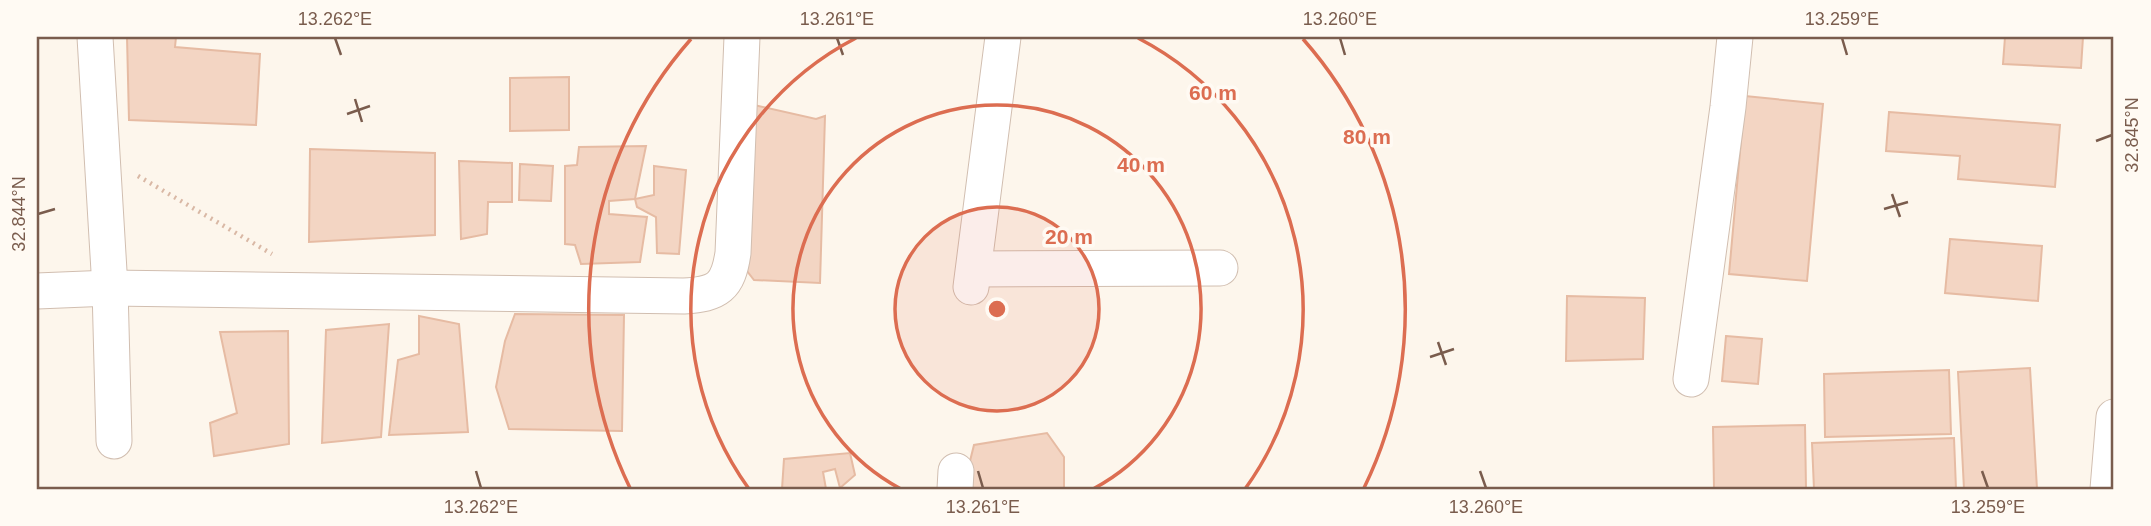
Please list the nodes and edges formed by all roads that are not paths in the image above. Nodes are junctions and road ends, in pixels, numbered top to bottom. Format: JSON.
{"nodes":[{"id":1,"x":95,"y":37,"type":"edge"},
{"id":2,"x":742,"y":37,"type":"edge"},
{"id":3,"x":1003,"y":37,"type":"edge"},
{"id":4,"x":1735,"y":37,"type":"edge"},
{"id":5,"x":1220,"y":268,"type":"dead end"},
{"id":6,"x":110,"y":288,"type":"junction"},
{"id":7,"x":37,"y":291,"type":"edge"},
{"id":8,"x":1690,"y":380,"type":"dead end"},
{"id":9,"x":2114,"y":417,"type":"edge"},
{"id":10,"x":114,"y":442,"type":"dead end"},
{"id":11,"x":2108,"y":489,"type":"edge"}],
"edges":[{"from":1,"to":6,"type":"street"},
{"from":2,"to":6,"type":"street"},
{"from":3,"to":5,"type":"street"},
{"from":4,"to":8,"type":"street"},
{"from":6,"to":7,"type":"street"},
{"from":6,"to":10,"type":"street"},
{"from":9,"to":11,"type":"street"}]}
